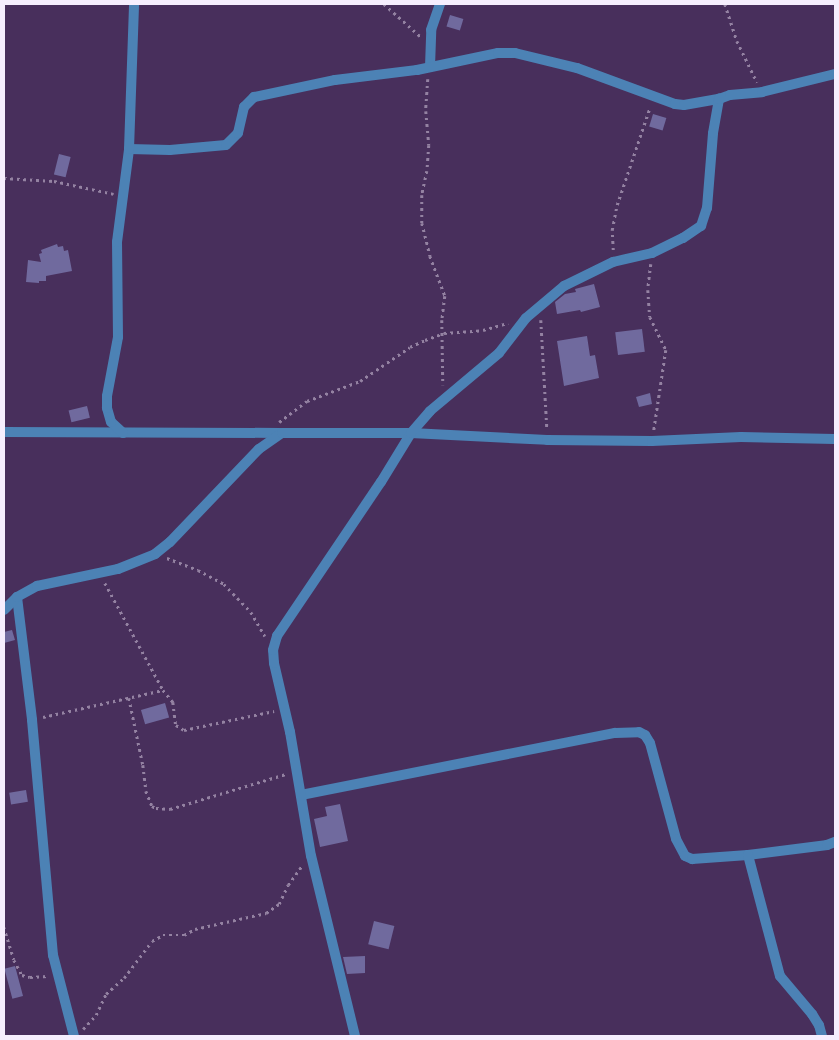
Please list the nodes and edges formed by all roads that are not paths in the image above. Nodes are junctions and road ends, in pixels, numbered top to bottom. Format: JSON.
{"nodes":[{"id":1,"x":134,"y":4,"type":"edge"},
{"id":2,"x":440,"y":4,"type":"edge"},
{"id":3,"x":430,"y":68,"type":"junction"},
{"id":4,"x":835,"y":74,"type":"edge"},
{"id":5,"x":719,"y":99,"type":"junction"},
{"id":6,"x":129,"y":149,"type":"junction"},
{"id":7,"x":4,"y":432,"type":"edge"},
{"id":8,"x":123,"y":433,"type":"junction"},
{"id":9,"x":282,"y":433,"type":"junction"},
{"id":10,"x":411,"y":433,"type":"junction"},
{"id":11,"x":835,"y":439,"type":"edge"},
{"id":12,"x":17,"y":598,"type":"junction"},
{"id":13,"x":4,"y":610,"type":"edge"},
{"id":14,"x":301,"y":795,"type":"junction"},
{"id":15,"x":835,"y":842,"type":"edge"},
{"id":16,"x":748,"y":855,"type":"junction"},
{"id":17,"x":74,"y":1036,"type":"edge"},
{"id":18,"x":355,"y":1036,"type":"edge"},
{"id":19,"x":822,"y":1036,"type":"edge"}],
"edges":[{"from":1,"to":6,"type":"street"},
{"from":2,"to":3,"type":"street"},
{"from":3,"to":5,"type":"street"},
{"from":3,"to":6,"type":"street"},
{"from":4,"to":5,"type":"street"},
{"from":5,"to":10,"type":"street"},
{"from":6,"to":8,"type":"street"},
{"from":7,"to":8,"type":"street"},
{"from":8,"to":9,"type":"street"},
{"from":9,"to":10,"type":"street"},
{"from":9,"to":12,"type":"street"},
{"from":10,"to":11,"type":"street"},
{"from":10,"to":14,"type":"street"},
{"from":12,"to":13,"type":"street"},
{"from":12,"to":17,"type":"street"},
{"from":14,"to":16,"type":"street"},
{"from":14,"to":18,"type":"street"},
{"from":15,"to":16,"type":"street"},
{"from":16,"to":19,"type":"street"}]}
